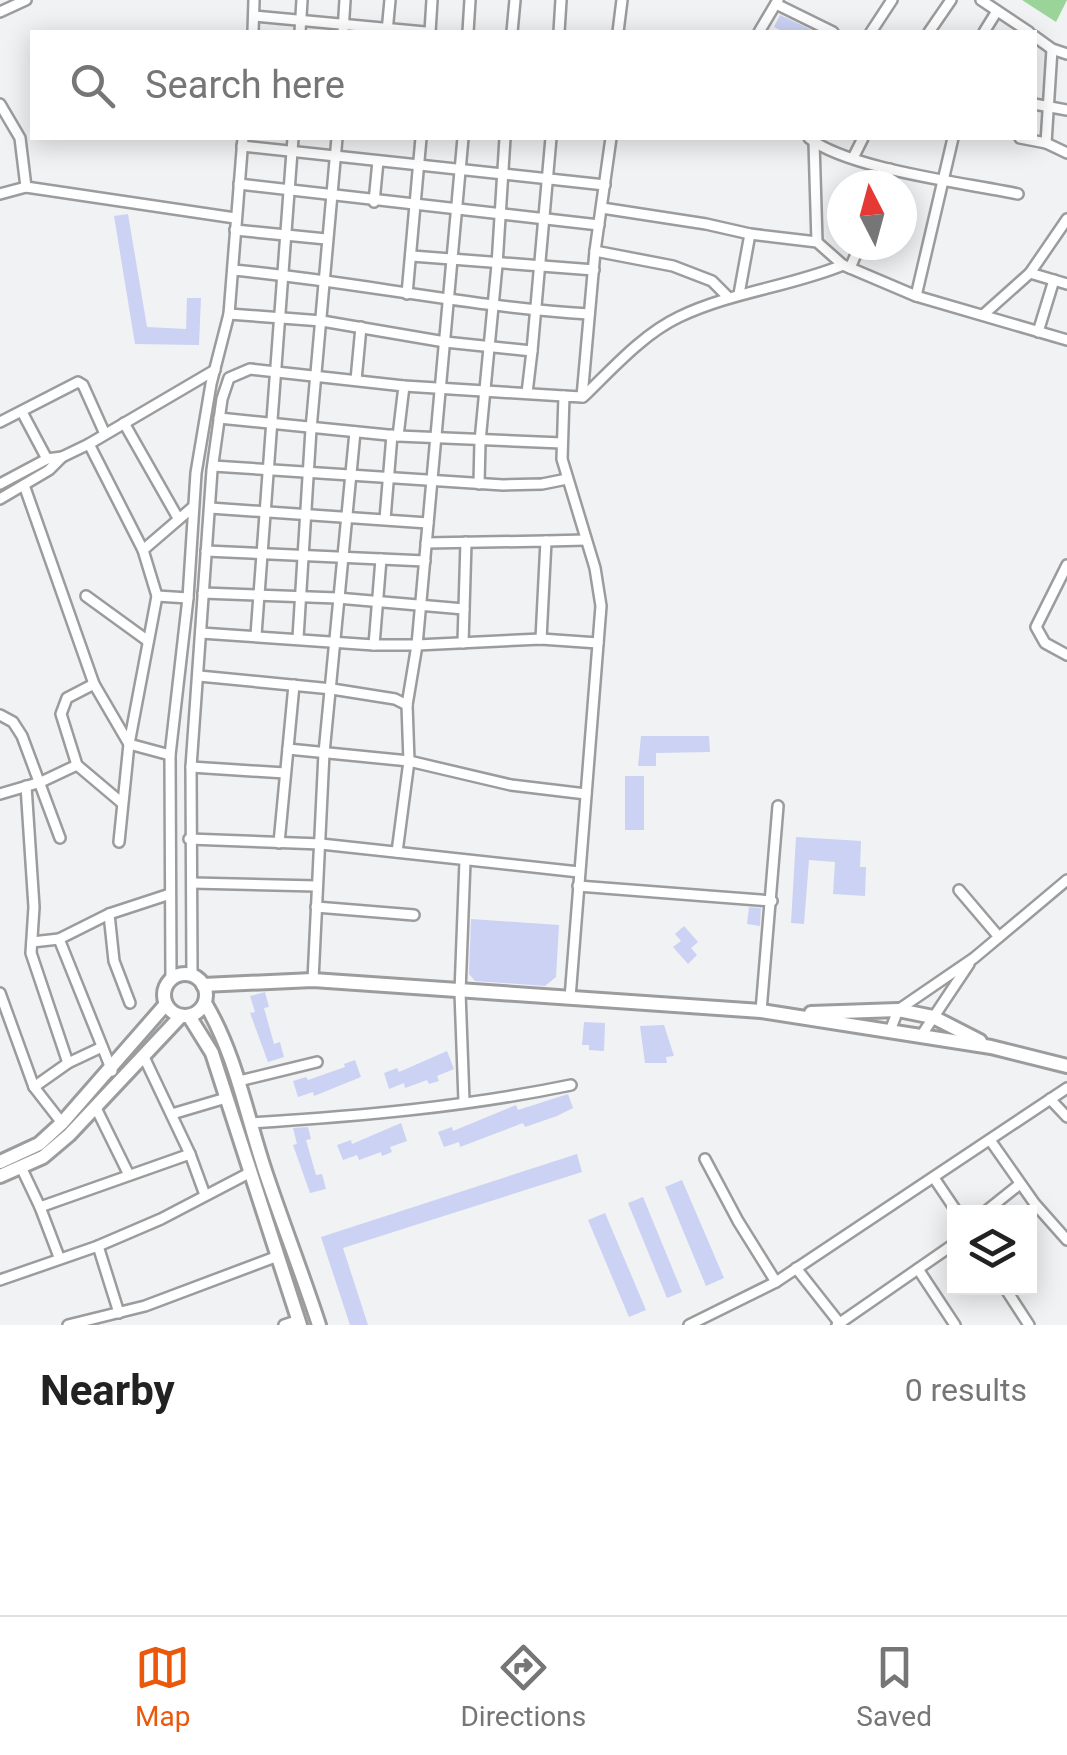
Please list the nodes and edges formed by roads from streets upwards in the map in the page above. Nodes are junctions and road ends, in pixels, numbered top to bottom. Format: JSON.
{"nodes":[{"id":1,"x":26,"y":0,"type":"edge"},
{"id":2,"x":254,"y":0,"type":"edge"},
{"id":3,"x":302,"y":0,"type":"edge"},
{"id":4,"x":345,"y":0,"type":"edge"},
{"id":5,"x":390,"y":0,"type":"edge"},
{"id":6,"x":432,"y":0,"type":"edge"},
{"id":7,"x":470,"y":0,"type":"edge"},
{"id":8,"x":515,"y":0,"type":"edge"},
{"id":9,"x":561,"y":0,"type":"edge"},
{"id":10,"x":622,"y":0,"type":"edge"},
{"id":11,"x":892,"y":0,"type":"edge"},
{"id":12,"x":950,"y":0,"type":"edge"},
{"id":13,"x":982,"y":0,"type":"edge"},
{"id":14,"x":777,"y":2,"type":"edge"},
{"id":15,"x":997,"y":11,"type":"junction"},
{"id":16,"x":0,"y":12,"type":"edge"},
{"id":17,"x":254,"y":16,"type":"junction"},
{"id":18,"x":301,"y":19,"type":"junction"},
{"id":19,"x":343,"y":28,"type":"edge"},
{"id":20,"x":253,"y":30,"type":"edge"},
{"id":21,"x":300,"y":30,"type":"edge"},
{"id":22,"x":388,"y":30,"type":"edge"},
{"id":23,"x":427,"y":30,"type":"edge"},
{"id":24,"x":468,"y":30,"type":"edge"},
{"id":25,"x":512,"y":30,"type":"edge"},
{"id":26,"x":559,"y":30,"type":"edge"},
{"id":27,"x":618,"y":30,"type":"edge"},
{"id":28,"x":760,"y":30,"type":"edge"},
{"id":29,"x":828,"y":30,"type":"edge"},
{"id":30,"x":872,"y":30,"type":"edge"},
{"id":31,"x":929,"y":30,"type":"edge"},
{"id":32,"x":985,"y":30,"type":"edge"},
{"id":33,"x":1026,"y":30,"type":"edge"},
{"id":34,"x":1037,"y":38,"type":"edge"},
{"id":35,"x":1052,"y":49,"type":"junction"},
{"id":36,"x":1067,"y":54,"type":"edge"},
{"id":37,"x":0,"y":104,"type":"edge"},
{"id":38,"x":1037,"y":105,"type":"edge"},
{"id":39,"x":1050,"y":107,"type":"junction"},
{"id":40,"x":1067,"y":110,"type":"edge"},
{"id":41,"x":293,"y":140,"type":"edge"},
{"id":42,"x":337,"y":140,"type":"edge"},
{"id":43,"x":422,"y":140,"type":"edge"},
{"id":44,"x":463,"y":140,"type":"edge"},
{"id":45,"x":504,"y":140,"type":"edge"},
{"id":46,"x":551,"y":140,"type":"edge"},
{"id":47,"x":611,"y":140,"type":"edge"},
{"id":48,"x":812,"y":140,"type":"edge"},
{"id":49,"x":862,"y":140,"type":"edge"},
{"id":50,"x":953,"y":140,"type":"edge"},
{"id":51,"x":1030,"y":140,"type":"edge"},
{"id":52,"x":243,"y":142,"type":"edge"},
{"id":53,"x":1046,"y":143,"type":"junction"},
{"id":54,"x":292,"y":151,"type":"junction"},
{"id":55,"x":1067,"y":153,"type":"edge"},
{"id":56,"x":336,"y":156,"type":"junction"},
{"id":57,"x":853,"y":158,"type":"junction"},
{"id":58,"x":378,"y":161,"type":"junction"},
{"id":59,"x":420,"y":166,"type":"junction"},
{"id":60,"x":460,"y":168,"type":"junction"},
{"id":61,"x":890,"y":169,"type":"joint"},
{"id":62,"x":503,"y":173,"type":"junction"},
{"id":63,"x":548,"y":178,"type":"junction"},
{"id":64,"x":944,"y":179,"type":"junction"},
{"id":65,"x":239,"y":184,"type":"junction"},
{"id":66,"x":605,"y":185,"type":"junction"},
{"id":67,"x":26,"y":187,"type":"junction"},
{"id":68,"x":288,"y":190,"type":"junction"},
{"id":69,"x":0,"y":194,"type":"edge"},
{"id":70,"x":1018,"y":194,"type":"dead end"},
{"id":71,"x":332,"y":196,"type":"junction"},
{"id":72,"x":374,"y":202,"type":"junction"},
{"id":73,"x":416,"y":206,"type":"junction"},
{"id":74,"x":602,"y":208,"type":"junction"},
{"id":75,"x":456,"y":210,"type":"junction"},
{"id":76,"x":501,"y":216,"type":"junction"},
{"id":77,"x":545,"y":219,"type":"junction"},
{"id":78,"x":1067,"y":219,"type":"edge"},
{"id":79,"x":235,"y":224,"type":"junction"},
{"id":80,"x":600,"y":225,"type":"junction"},
{"id":81,"x":750,"y":234,"type":"junction"},
{"id":82,"x":285,"y":235,"type":"junction"},
{"id":83,"x":1063,"y":235,"type":"edge"},
{"id":84,"x":326,"y":239,"type":"junction"},
{"id":85,"x":817,"y":242,"type":"junction"},
{"id":86,"x":596,"y":251,"type":"junction"},
{"id":87,"x":412,"y":256,"type":"junction"},
{"id":88,"x":451,"y":259,"type":"junction"},
{"id":89,"x":850,"y":260,"type":"edge"},
{"id":90,"x":497,"y":264,"type":"junction"},
{"id":91,"x":540,"y":267,"type":"junction"},
{"id":92,"x":846,"y":267,"type":"junction"},
{"id":93,"x":233,"y":270,"type":"junction"},
{"id":94,"x":594,"y":270,"type":"junction"},
{"id":95,"x":1030,"y":273,"type":"junction"},
{"id":96,"x":282,"y":275,"type":"junction"},
{"id":97,"x":324,"y":280,"type":"junction"},
{"id":98,"x":1054,"y":280,"type":"junction"},
{"id":99,"x":1067,"y":284,"type":"edge"},
{"id":100,"x":407,"y":294,"type":"junction"},
{"id":101,"x":734,"y":296,"type":"junction"},
{"id":102,"x":916,"y":296,"type":"junction"},
{"id":103,"x":448,"y":300,"type":"junction"},
{"id":104,"x":494,"y":306,"type":"junction"},
{"id":105,"x":536,"y":311,"type":"junction"},
{"id":106,"x":228,"y":314,"type":"junction"},
{"id":107,"x":589,"y":314,"type":"junction"},
{"id":108,"x":983,"y":315,"type":"junction"},
{"id":109,"x":280,"y":318,"type":"junction"},
{"id":110,"x":322,"y":320,"type":"junction"},
{"id":111,"x":361,"y":327,"type":"junction"},
{"id":112,"x":1038,"y":332,"type":"junction"},
{"id":113,"x":1067,"y":340,"type":"edge"},
{"id":114,"x":445,"y":342,"type":"junction"},
{"id":115,"x":490,"y":348,"type":"junction"},
{"id":116,"x":532,"y":351,"type":"junction"},
{"id":117,"x":215,"y":370,"type":"junction"},
{"id":118,"x":276,"y":372,"type":"junction"},
{"id":119,"x":316,"y":376,"type":"junction"},
{"id":120,"x":356,"y":380,"type":"junction"},
{"id":121,"x":404,"y":386,"type":"junction"},
{"id":122,"x":439,"y":387,"type":"junction"},
{"id":123,"x":485,"y":391,"type":"junction"},
{"id":124,"x":528,"y":393,"type":"junction"},
{"id":125,"x":564,"y":396,"type":"junction"},
{"id":126,"x":582,"y":397,"type":"junction"},
{"id":127,"x":22,"y":412,"type":"junction"},
{"id":128,"x":219,"y":418,"type":"junction"},
{"id":129,"x":0,"y":422,"type":"edge"},
{"id":130,"x":124,"y":423,"type":"junction"},
{"id":131,"x":274,"y":426,"type":"junction"},
{"id":132,"x":312,"y":429,"type":"junction"},
{"id":133,"x":354,"y":432,"type":"junction"},
{"id":134,"x":104,"y":434,"type":"junction"},
{"id":135,"x":395,"y":435,"type":"junction"},
{"id":136,"x":437,"y":438,"type":"junction"},
{"id":137,"x":480,"y":440,"type":"junction"},
{"id":138,"x":562,"y":443,"type":"junction"},
{"id":139,"x":89,"y":444,"type":"junction"},
{"id":140,"x":62,"y":456,"type":"junction"},
{"id":141,"x":47,"y":460,"type":"junction"},
{"id":142,"x":213,"y":466,"type":"junction"},
{"id":143,"x":269,"y":470,"type":"junction"},
{"id":144,"x":308,"y":473,"type":"junction"},
{"id":145,"x":350,"y":475,"type":"junction"},
{"id":146,"x":389,"y":475,"type":"junction"},
{"id":147,"x":432,"y":479,"type":"junction"},
{"id":148,"x":567,"y":479,"type":"junction"},
{"id":149,"x":0,"y":484,"type":"edge"},
{"id":150,"x":480,"y":484,"type":"junction"},
{"id":151,"x":24,"y":485,"type":"junction"},
{"id":152,"x":0,"y":499,"type":"edge"},
{"id":153,"x":193,"y":508,"type":"junction"},
{"id":154,"x":210,"y":508,"type":"junction"},
{"id":155,"x":266,"y":513,"type":"junction"},
{"id":156,"x":305,"y":515,"type":"junction"},
{"id":157,"x":178,"y":518,"type":"junction"},
{"id":158,"x":346,"y":518,"type":"junction"},
{"id":159,"x":386,"y":519,"type":"junction"},
{"id":160,"x":428,"y":523,"type":"junction"},
{"id":161,"x":586,"y":540,"type":"junction"},
{"id":162,"x":546,"y":541,"type":"junction"},
{"id":163,"x":426,"y":542,"type":"junction"},
{"id":164,"x":466,"y":542,"type":"junction"},
{"id":165,"x":143,"y":550,"type":"junction"},
{"id":166,"x":206,"y":551,"type":"junction"},
{"id":167,"x":262,"y":552,"type":"junction"},
{"id":168,"x":303,"y":553,"type":"junction"},
{"id":169,"x":342,"y":556,"type":"junction"},
{"id":170,"x":381,"y":559,"type":"junction"},
{"id":171,"x":425,"y":560,"type":"junction"},
{"id":172,"x":1067,"y":565,"type":"edge"},
{"id":173,"x":204,"y":594,"type":"junction"},
{"id":174,"x":258,"y":594,"type":"junction"},
{"id":175,"x":86,"y":596,"type":"dead end"},
{"id":176,"x":157,"y":596,"type":"junction"},
{"id":177,"x":301,"y":597,"type":"junction"},
{"id":178,"x":188,"y":598,"type":"junction"},
{"id":179,"x":338,"y":598,"type":"junction"},
{"id":180,"x":378,"y":603,"type":"junction"},
{"id":181,"x":420,"y":605,"type":"junction"},
{"id":182,"x":464,"y":608,"type":"junction"},
{"id":183,"x":201,"y":633,"type":"junction"},
{"id":184,"x":256,"y":635,"type":"junction"},
{"id":185,"x":298,"y":638,"type":"junction"},
{"id":186,"x":334,"y":640,"type":"junction"},
{"id":187,"x":541,"y":640,"type":"junction"},
{"id":188,"x":148,"y":641,"type":"junction"},
{"id":189,"x":374,"y":644,"type":"junction"},
{"id":190,"x":417,"y":644,"type":"junction"},
{"id":191,"x":463,"y":644,"type":"junction"},
{"id":192,"x":598,"y":644,"type":"junction"},
{"id":193,"x":1067,"y":655,"type":"edge"},
{"id":194,"x":199,"y":676,"type":"junction"},
{"id":195,"x":94,"y":684,"type":"junction"},
{"id":196,"x":294,"y":685,"type":"junction"},
{"id":197,"x":332,"y":690,"type":"junction"},
{"id":198,"x":408,"y":705,"type":"junction"},
{"id":199,"x":0,"y":715,"type":"edge"},
{"id":200,"x":128,"y":744,"type":"junction"},
{"id":201,"x":288,"y":749,"type":"junction"},
{"id":202,"x":324,"y":753,"type":"junction"},
{"id":203,"x":170,"y":755,"type":"junction"},
{"id":204,"x":408,"y":761,"type":"junction"},
{"id":205,"x":76,"y":765,"type":"junction"},
{"id":206,"x":191,"y":767,"type":"junction"},
{"id":207,"x":285,"y":773,"type":"junction"},
{"id":208,"x":41,"y":782,"type":"junction"},
{"id":209,"x":26,"y":786,"type":"junction"},
{"id":210,"x":0,"y":794,"type":"edge"},
{"id":211,"x":586,"y":794,"type":"junction"},
{"id":212,"x":122,"y":802,"type":"junction"},
{"id":213,"x":778,"y":806,"type":"dead end"},
{"id":214,"x":60,"y":838,"type":"dead end"},
{"id":215,"x":190,"y":839,"type":"junction"},
{"id":216,"x":119,"y":842,"type":"dead end"},
{"id":217,"x":279,"y":842,"type":"junction"},
{"id":218,"x":321,"y":844,"type":"junction"},
{"id":219,"x":397,"y":852,"type":"junction"},
{"id":220,"x":465,"y":861,"type":"junction"},
{"id":221,"x":580,"y":872,"type":"junction"},
{"id":222,"x":1067,"y":880,"type":"edge"},
{"id":223,"x":192,"y":883,"type":"junction"},
{"id":224,"x":316,"y":886,"type":"junction"},
{"id":225,"x":578,"y":886,"type":"junction"},
{"id":226,"x":959,"y":890,"type":"dead end"},
{"id":227,"x":170,"y":894,"type":"junction"},
{"id":228,"x":772,"y":901,"type":"junction"},
{"id":229,"x":316,"y":907,"type":"junction"},
{"id":230,"x":109,"y":914,"type":"junction"},
{"id":231,"x":414,"y":915,"type":"dead end"},
{"id":232,"x":999,"y":937,"type":"junction"},
{"id":233,"x":59,"y":939,"type":"junction"},
{"id":234,"x":32,"y":942,"type":"junction"},
{"id":235,"x":974,"y":958,"type":"junction"},
{"id":236,"x":171,"y":980,"type":"junction"},
{"id":237,"x":198,"y":980,"type":"junction"},
{"id":238,"x":313,"y":980,"type":"junction"},
{"id":239,"x":460,"y":992,"type":"junction"},
{"id":240,"x":0,"y":993,"type":"edge"},
{"id":241,"x":570,"y":998,"type":"junction"},
{"id":242,"x":130,"y":1003,"type":"dead end"},
{"id":243,"x":205,"y":1003,"type":"junction"},
{"id":244,"x":166,"y":1004,"type":"junction"},
{"id":245,"x":898,"y":1010,"type":"junction"},
{"id":246,"x":761,"y":1011,"type":"junction"},
{"id":247,"x":777,"y":1014,"type":"junction"},
{"id":248,"x":185,"y":1016,"type":"junction"},
{"id":249,"x":933,"y":1017,"type":"junction"},
{"id":250,"x":890,"y":1031,"type":"junction"},
{"id":251,"x":921,"y":1036,"type":"junction"},
{"id":252,"x":102,"y":1046,"type":"junction"},
{"id":253,"x":991,"y":1046,"type":"junction"},
{"id":254,"x":142,"y":1055,"type":"junction"},
{"id":255,"x":316,"y":1062,"type":"dead end"},
{"id":256,"x":68,"y":1063,"type":"junction"},
{"id":257,"x":110,"y":1066,"type":"junction"},
{"id":258,"x":1067,"y":1066,"type":"edge"},
{"id":259,"x":238,"y":1081,"type":"junction"},
{"id":260,"x":116,"y":1082,"type":"junction"},
{"id":261,"x":571,"y":1084,"type":"dead end"},
{"id":262,"x":34,"y":1087,"type":"junction"},
{"id":263,"x":1067,"y":1088,"type":"edge"},
{"id":264,"x":226,"y":1098,"type":"junction"},
{"id":265,"x":1050,"y":1099,"type":"junction"},
{"id":266,"x":464,"y":1101,"type":"junction"},
{"id":267,"x":95,"y":1106,"type":"junction"},
{"id":268,"x":172,"y":1114,"type":"junction"},
{"id":269,"x":1067,"y":1117,"type":"edge"},
{"id":270,"x":62,"y":1122,"type":"junction"},
{"id":271,"x":252,"y":1123,"type":"junction"},
{"id":272,"x":990,"y":1140,"type":"junction"},
{"id":273,"x":0,"y":1146,"type":"edge"},
{"id":274,"x":190,"y":1154,"type":"junction"},
{"id":275,"x":705,"y":1159,"type":"dead end"},
{"id":276,"x":2,"y":1161,"type":"edge"},
{"id":277,"x":21,"y":1167,"type":"junction"},
{"id":278,"x":250,"y":1172,"type":"junction"},
{"id":279,"x":128,"y":1173,"type":"junction"},
{"id":280,"x":0,"y":1176,"type":"edge"},
{"id":281,"x":934,"y":1178,"type":"junction"},
{"id":282,"x":1020,"y":1184,"type":"junction"},
{"id":283,"x":205,"y":1195,"type":"junction"},
{"id":284,"x":953,"y":1205,"type":"edge"},
{"id":285,"x":994,"y":1205,"type":"edge"},
{"id":286,"x":40,"y":1208,"type":"junction"},
{"id":287,"x":1067,"y":1240,"type":"edge"},
{"id":288,"x":98,"y":1246,"type":"junction"},
{"id":289,"x":947,"y":1249,"type":"edge"},
{"id":290,"x":278,"y":1256,"type":"junction"},
{"id":291,"x":59,"y":1257,"type":"junction"},
{"id":292,"x":796,"y":1268,"type":"junction"},
{"id":293,"x":918,"y":1269,"type":"junction"},
{"id":294,"x":0,"y":1280,"type":"edge"},
{"id":295,"x":776,"y":1282,"type":"junction"},
{"id":296,"x":1010,"y":1295,"type":"edge"},
{"id":297,"x":119,"y":1313,"type":"junction"},
{"id":298,"x":299,"y":1322,"type":"edge"},
{"id":299,"x":83,"y":1324,"type":"edge"},
{"id":300,"x":68,"y":1325,"type":"edge"},
{"id":301,"x":284,"y":1325,"type":"edge"},
{"id":302,"x":319,"y":1325,"type":"edge"},
{"id":303,"x":689,"y":1325,"type":"edge"},
{"id":304,"x":839,"y":1325,"type":"edge"},
{"id":305,"x":956,"y":1325,"type":"edge"},
{"id":306,"x":1029,"y":1325,"type":"edge"}],
"edges":[{"from":1,"to":16,"type":"street"},
{"from":2,"to":17,"type":"street"},
{"from":3,"to":18,"type":"street"},
{"from":4,"to":19,"type":"street"},
{"from":5,"to":22,"type":"street"},
{"from":6,"to":23,"type":"street"},
{"from":7,"to":24,"type":"street"},
{"from":8,"to":25,"type":"street"},
{"from":9,"to":26,"type":"street"},
{"from":10,"to":27,"type":"street"},
{"from":11,"to":30,"type":"street"},
{"from":12,"to":31,"type":"street"},
{"from":13,"to":15,"type":"street"},
{"from":14,"to":28,"type":"street"},
{"from":14,"to":29,"type":"street"},
{"from":15,"to":32,"type":"street"},
{"from":15,"to":33,"type":"street"},
{"from":17,"to":18,"type":"street"},
{"from":17,"to":20,"type":"street"},
{"from":18,"to":19,"type":"street"},
{"from":18,"to":21,"type":"street"},
{"from":19,"to":22,"type":"street"},
{"from":34,"to":35,"type":"street"},
{"from":35,"to":36,"type":"street"},
{"from":35,"to":39,"type":"street"},
{"from":37,"to":67,"type":"street"},
{"from":38,"to":39,"type":"street"},
{"from":39,"to":40,"type":"street"},
{"from":39,"to":53,"type":"street"},
{"from":41,"to":54,"type":"street"},
{"from":42,"to":56,"type":"street"},
{"from":43,"to":59,"type":"street"},
{"from":44,"to":60,"type":"street"},
{"from":45,"to":62,"type":"street"},
{"from":46,"to":63,"type":"street"},
{"from":47,"to":66,"type":"street"},
{"from":48,"to":57,"type":"street"},
{"from":48,"to":85,"type":"street"},
{"from":49,"to":57,"type":"street"},
{"from":50,"to":64,"type":"street"},
{"from":51,"to":53,"type":"street"},
{"from":52,"to":54,"type":"street"},
{"from":52,"to":65,"type":"street"},
{"from":53,"to":55,"type":"street"},
{"from":54,"to":56,"type":"street"},
{"from":54,"to":68,"type":"street"},
{"from":56,"to":58,"type":"street"},
{"from":56,"to":71,"type":"street"},
{"from":57,"to":61,"type":"street"},
{"from":58,"to":59,"type":"street"},
{"from":58,"to":72,"type":"street"},
{"from":59,"to":60,"type":"street"},
{"from":59,"to":73,"type":"street"},
{"from":60,"to":62,"type":"street"},
{"from":60,"to":75,"type":"street"},
{"from":61,"to":64,"type":"street"},
{"from":62,"to":63,"type":"street"},
{"from":62,"to":76,"type":"street"},
{"from":63,"to":66,"type":"street"},
{"from":63,"to":77,"type":"street"},
{"from":64,"to":70,"type":"street"},
{"from":64,"to":102,"type":"street"},
{"from":65,"to":68,"type":"street"},
{"from":65,"to":79,"type":"street"},
{"from":66,"to":74,"type":"street"},
{"from":67,"to":69,"type":"street"},
{"from":67,"to":79,"type":"street"},
{"from":68,"to":71,"type":"street"},
{"from":68,"to":82,"type":"street"},
{"from":71,"to":72,"type":"street"},
{"from":71,"to":84,"type":"street"},
{"from":72,"to":73,"type":"street"},
{"from":73,"to":75,"type":"street"},
{"from":73,"to":87,"type":"street"},
{"from":74,"to":80,"type":"street"},
{"from":74,"to":81,"type":"street"},
{"from":75,"to":76,"type":"street"},
{"from":75,"to":88,"type":"street"},
{"from":76,"to":77,"type":"street"},
{"from":76,"to":90,"type":"street"},
{"from":77,"to":80,"type":"street"},
{"from":77,"to":91,"type":"street"},
{"from":78,"to":83,"type":"street"},
{"from":79,"to":82,"type":"street"},
{"from":79,"to":93,"type":"street"},
{"from":80,"to":86,"type":"street"},
{"from":81,"to":85,"type":"street"},
{"from":81,"to":101,"type":"street"},
{"from":82,"to":84,"type":"street"},
{"from":82,"to":96,"type":"street"},
{"from":83,"to":95,"type":"street"},
{"from":84,"to":97,"type":"street"},
{"from":85,"to":92,"type":"street"},
{"from":86,"to":94,"type":"street"},
{"from":86,"to":101,"type":"street"},
{"from":87,"to":88,"type":"street"},
{"from":87,"to":100,"type":"street"},
{"from":88,"to":90,"type":"street"},
{"from":88,"to":103,"type":"street"},
{"from":89,"to":92,"type":"street"},
{"from":90,"to":91,"type":"street"},
{"from":90,"to":104,"type":"street"},
{"from":91,"to":94,"type":"street"},
{"from":91,"to":105,"type":"street"},
{"from":92,"to":101,"type":"street"},
{"from":92,"to":102,"type":"street"},
{"from":93,"to":96,"type":"street"},
{"from":93,"to":106,"type":"street"},
{"from":94,"to":107,"type":"street"},
{"from":95,"to":98,"type":"street"},
{"from":95,"to":108,"type":"street"},
{"from":96,"to":97,"type":"street"},
{"from":96,"to":109,"type":"street"},
{"from":97,"to":100,"type":"street"},
{"from":97,"to":110,"type":"street"},
{"from":98,"to":99,"type":"street"},
{"from":98,"to":112,"type":"street"},
{"from":100,"to":103,"type":"street"},
{"from":101,"to":126,"type":"street"},
{"from":102,"to":108,"type":"street"},
{"from":103,"to":104,"type":"street"},
{"from":103,"to":114,"type":"street"},
{"from":104,"to":105,"type":"street"},
{"from":104,"to":115,"type":"street"},
{"from":105,"to":107,"type":"street"},
{"from":105,"to":116,"type":"street"},
{"from":106,"to":109,"type":"street"},
{"from":106,"to":117,"type":"street"},
{"from":107,"to":126,"type":"street"},
{"from":108,"to":112,"type":"street"},
{"from":109,"to":110,"type":"street"},
{"from":109,"to":118,"type":"street"},
{"from":110,"to":111,"type":"street"},
{"from":110,"to":119,"type":"street"},
{"from":111,"to":114,"type":"street"},
{"from":111,"to":120,"type":"street"},
{"from":112,"to":113,"type":"street"},
{"from":114,"to":115,"type":"street"},
{"from":114,"to":122,"type":"street"},
{"from":115,"to":116,"type":"street"},
{"from":115,"to":123,"type":"street"},
{"from":116,"to":124,"type":"street"},
{"from":117,"to":130,"type":"street"},
{"from":117,"to":153,"type":"street"},
{"from":118,"to":119,"type":"street"},
{"from":118,"to":128,"type":"street"},
{"from":118,"to":131,"type":"street"},
{"from":119,"to":120,"type":"street"},
{"from":119,"to":132,"type":"street"},
{"from":120,"to":121,"type":"street"},
{"from":121,"to":122,"type":"street"},
{"from":121,"to":135,"type":"street"},
{"from":122,"to":123,"type":"street"},
{"from":122,"to":136,"type":"street"},
{"from":123,"to":124,"type":"street"},
{"from":123,"to":137,"type":"street"},
{"from":124,"to":125,"type":"street"},
{"from":125,"to":126,"type":"street"},
{"from":125,"to":138,"type":"street"},
{"from":127,"to":129,"type":"street"},
{"from":127,"to":134,"type":"street"},
{"from":127,"to":141,"type":"street"},
{"from":128,"to":131,"type":"street"},
{"from":128,"to":142,"type":"street"},
{"from":130,"to":134,"type":"street"},
{"from":130,"to":157,"type":"street"},
{"from":131,"to":132,"type":"street"},
{"from":131,"to":143,"type":"street"},
{"from":132,"to":133,"type":"street"},
{"from":132,"to":144,"type":"street"},
{"from":133,"to":135,"type":"street"},
{"from":133,"to":145,"type":"street"},
{"from":134,"to":139,"type":"street"},
{"from":135,"to":136,"type":"street"},
{"from":135,"to":146,"type":"street"},
{"from":136,"to":137,"type":"street"},
{"from":136,"to":147,"type":"street"},
{"from":137,"to":138,"type":"street"},
{"from":137,"to":150,"type":"street"},
{"from":138,"to":148,"type":"street"},
{"from":139,"to":140,"type":"street"},
{"from":139,"to":165,"type":"street"},
{"from":140,"to":141,"type":"street"},
{"from":140,"to":151,"type":"street"},
{"from":141,"to":149,"type":"street"},
{"from":142,"to":143,"type":"street"},
{"from":142,"to":154,"type":"street"},
{"from":143,"to":144,"type":"street"},
{"from":143,"to":155,"type":"street"},
{"from":144,"to":145,"type":"street"},
{"from":144,"to":156,"type":"street"},
{"from":145,"to":146,"type":"street"},
{"from":145,"to":158,"type":"street"},
{"from":146,"to":147,"type":"street"},
{"from":146,"to":159,"type":"street"},
{"from":147,"to":150,"type":"street"},
{"from":147,"to":160,"type":"street"},
{"from":148,"to":150,"type":"street"},
{"from":148,"to":161,"type":"street"},
{"from":151,"to":152,"type":"street"},
{"from":151,"to":195,"type":"street"},
{"from":153,"to":157,"type":"street"},
{"from":153,"to":178,"type":"street"},
{"from":154,"to":155,"type":"street"},
{"from":154,"to":166,"type":"street"},
{"from":155,"to":156,"type":"street"},
{"from":155,"to":167,"type":"street"},
{"from":156,"to":158,"type":"street"},
{"from":156,"to":168,"type":"street"},
{"from":157,"to":165,"type":"street"},
{"from":158,"to":159,"type":"street"},
{"from":158,"to":169,"type":"street"},
{"from":159,"to":160,"type":"street"},
{"from":160,"to":163,"type":"street"},
{"from":161,"to":162,"type":"street"},
{"from":161,"to":192,"type":"street"},
{"from":162,"to":164,"type":"street"},
{"from":162,"to":187,"type":"street"},
{"from":163,"to":164,"type":"street"},
{"from":163,"to":171,"type":"street"},
{"from":164,"to":182,"type":"street"},
{"from":165,"to":176,"type":"street"},
{"from":166,"to":167,"type":"street"},
{"from":166,"to":173,"type":"street"},
{"from":167,"to":168,"type":"street"},
{"from":167,"to":174,"type":"street"},
{"from":168,"to":169,"type":"street"},
{"from":168,"to":177,"type":"street"},
{"from":169,"to":170,"type":"street"},
{"from":169,"to":179,"type":"street"},
{"from":170,"to":171,"type":"street"},
{"from":170,"to":180,"type":"street"},
{"from":171,"to":181,"type":"street"},
{"from":172,"to":193,"type":"street"},
{"from":173,"to":174,"type":"street"},
{"from":173,"to":183,"type":"street"},
{"from":174,"to":177,"type":"street"},
{"from":174,"to":184,"type":"street"},
{"from":175,"to":188,"type":"street"},
{"from":176,"to":178,"type":"street"},
{"from":176,"to":188,"type":"street"},
{"from":177,"to":179,"type":"street"},
{"from":177,"to":185,"type":"street"},
{"from":178,"to":203,"type":"street"},
{"from":179,"to":180,"type":"street"},
{"from":179,"to":186,"type":"street"},
{"from":180,"to":181,"type":"street"},
{"from":180,"to":189,"type":"street"},
{"from":181,"to":182,"type":"street"},
{"from":181,"to":190,"type":"street"},
{"from":182,"to":191,"type":"street"},
{"from":183,"to":184,"type":"street"},
{"from":183,"to":194,"type":"street"},
{"from":184,"to":185,"type":"street"},
{"from":185,"to":186,"type":"street"},
{"from":186,"to":189,"type":"street"},
{"from":186,"to":197,"type":"street"},
{"from":187,"to":191,"type":"street"},
{"from":187,"to":192,"type":"street"},
{"from":188,"to":200,"type":"street"},
{"from":189,"to":190,"type":"street"},
{"from":190,"to":191,"type":"street"},
{"from":190,"to":198,"type":"street"},
{"from":192,"to":211,"type":"street"},
{"from":194,"to":196,"type":"street"},
{"from":194,"to":206,"type":"street"},
{"from":195,"to":200,"type":"street"},
{"from":195,"to":205,"type":"street"},
{"from":196,"to":197,"type":"street"},
{"from":196,"to":201,"type":"street"},
{"from":197,"to":198,"type":"street"},
{"from":197,"to":202,"type":"street"},
{"from":198,"to":204,"type":"street"},
{"from":199,"to":208,"type":"street"},
{"from":200,"to":203,"type":"street"},
{"from":200,"to":212,"type":"street"},
{"from":201,"to":202,"type":"street"},
{"from":201,"to":207,"type":"street"},
{"from":202,"to":204,"type":"street"},
{"from":202,"to":218,"type":"street"},
{"from":203,"to":227,"type":"street"},
{"from":204,"to":211,"type":"street"},
{"from":204,"to":219,"type":"street"},
{"from":205,"to":208,"type":"street"},
{"from":205,"to":212,"type":"street"},
{"from":206,"to":207,"type":"street"},
{"from":206,"to":215,"type":"street"},
{"from":207,"to":217,"type":"street"},
{"from":208,"to":209,"type":"street"},
{"from":208,"to":214,"type":"street"},
{"from":209,"to":210,"type":"street"},
{"from":209,"to":234,"type":"street"},
{"from":211,"to":221,"type":"street"},
{"from":212,"to":216,"type":"street"},
{"from":213,"to":228,"type":"street"},
{"from":215,"to":217,"type":"street"},
{"from":215,"to":223,"type":"street"},
{"from":217,"to":218,"type":"street"},
{"from":218,"to":219,"type":"street"},
{"from":218,"to":224,"type":"street"},
{"from":219,"to":220,"type":"street"},
{"from":220,"to":221,"type":"street"},
{"from":220,"to":239,"type":"street"},
{"from":221,"to":225,"type":"street"},
{"from":222,"to":232,"type":"street"},
{"from":223,"to":224,"type":"street"},
{"from":223,"to":237,"type":"street"},
{"from":224,"to":229,"type":"street"},
{"from":225,"to":228,"type":"street"},
{"from":225,"to":241,"type":"street"},
{"from":226,"to":232,"type":"street"},
{"from":227,"to":230,"type":"street"},
{"from":227,"to":236,"type":"street"},
{"from":228,"to":246,"type":"street"},
{"from":229,"to":231,"type":"street"},
{"from":229,"to":238,"type":"street"},
{"from":230,"to":233,"type":"street"},
{"from":230,"to":242,"type":"street"},
{"from":232,"to":235,"type":"street"},
{"from":233,"to":234,"type":"street"},
{"from":233,"to":252,"type":"street"},
{"from":234,"to":256,"type":"street"},
{"from":235,"to":245,"type":"street"},
{"from":235,"to":249,"type":"street"},
{"from":236,"to":237,"type":"street"},
{"from":236,"to":244,"type":"street"},
{"from":237,"to":238,"type":"street"},
{"from":237,"to":243,"type":"street"},
{"from":238,"to":239,"type":"street"},
{"from":239,"to":241,"type":"street"},
{"from":239,"to":266,"type":"street"},
{"from":240,"to":262,"type":"street"},
{"from":241,"to":246,"type":"street"},
{"from":243,"to":248,"type":"street"},
{"from":243,"to":259,"type":"street"},
{"from":244,"to":248,"type":"street"},
{"from":244,"to":257,"type":"street"},
{"from":245,"to":247,"type":"street"},
{"from":245,"to":249,"type":"street"},
{"from":245,"to":250,"type":"street"},
{"from":246,"to":247,"type":"street"},
{"from":247,"to":250,"type":"street"},
{"from":248,"to":254,"type":"street"},
{"from":248,"to":264,"type":"street"},
{"from":249,"to":251,"type":"street"},
{"from":249,"to":253,"type":"street"},
{"from":250,"to":251,"type":"street"},
{"from":251,"to":253,"type":"street"},
{"from":252,"to":256,"type":"street"},
{"from":252,"to":257,"type":"street"},
{"from":253,"to":258,"type":"street"},
{"from":254,"to":260,"type":"street"},
{"from":254,"to":268,"type":"street"},
{"from":255,"to":259,"type":"street"},
{"from":256,"to":262,"type":"street"},
{"from":257,"to":260,"type":"street"},
{"from":257,"to":270,"type":"street"},
{"from":259,"to":271,"type":"street"},
{"from":260,"to":267,"type":"street"},
{"from":261,"to":266,"type":"street"},
{"from":262,"to":270,"type":"street"},
{"from":263,"to":265,"type":"street"},
{"from":264,"to":268,"type":"street"},
{"from":264,"to":278,"type":"street"},
{"from":265,"to":269,"type":"street"},
{"from":265,"to":272,"type":"street"},
{"from":266,"to":271,"type":"street"},
{"from":267,"to":277,"type":"street"},
{"from":267,"to":279,"type":"street"},
{"from":268,"to":274,"type":"street"},
{"from":270,"to":276,"type":"street"},
{"from":271,"to":302,"type":"street"},
{"from":272,"to":281,"type":"street"},
{"from":272,"to":282,"type":"street"},
{"from":273,"to":276,"type":"street"},
{"from":274,"to":279,"type":"street"},
{"from":274,"to":283,"type":"street"},
{"from":275,"to":295,"type":"street"},
{"from":277,"to":280,"type":"street"},
{"from":277,"to":286,"type":"street"},
{"from":278,"to":283,"type":"street"},
{"from":278,"to":290,"type":"street"},
{"from":279,"to":286,"type":"street"},
{"from":281,"to":284,"type":"street"},
{"from":281,"to":292,"type":"street"},
{"from":282,"to":285,"type":"street"},
{"from":282,"to":287,"type":"street"},
{"from":283,"to":288,"type":"street"},
{"from":286,"to":291,"type":"street"},
{"from":288,"to":291,"type":"street"},
{"from":288,"to":297,"type":"street"},
{"from":289,"to":293,"type":"street"},
{"from":290,"to":297,"type":"street"},
{"from":290,"to":298,"type":"street"},
{"from":291,"to":294,"type":"street"},
{"from":292,"to":295,"type":"street"},
{"from":292,"to":304,"type":"street"},
{"from":293,"to":304,"type":"street"},
{"from":293,"to":305,"type":"street"},
{"from":295,"to":303,"type":"street"},
{"from":296,"to":306,"type":"street"},
{"from":297,"to":299,"type":"street"},
{"from":298,"to":301,"type":"street"},
{"from":299,"to":300,"type":"street"}]}
